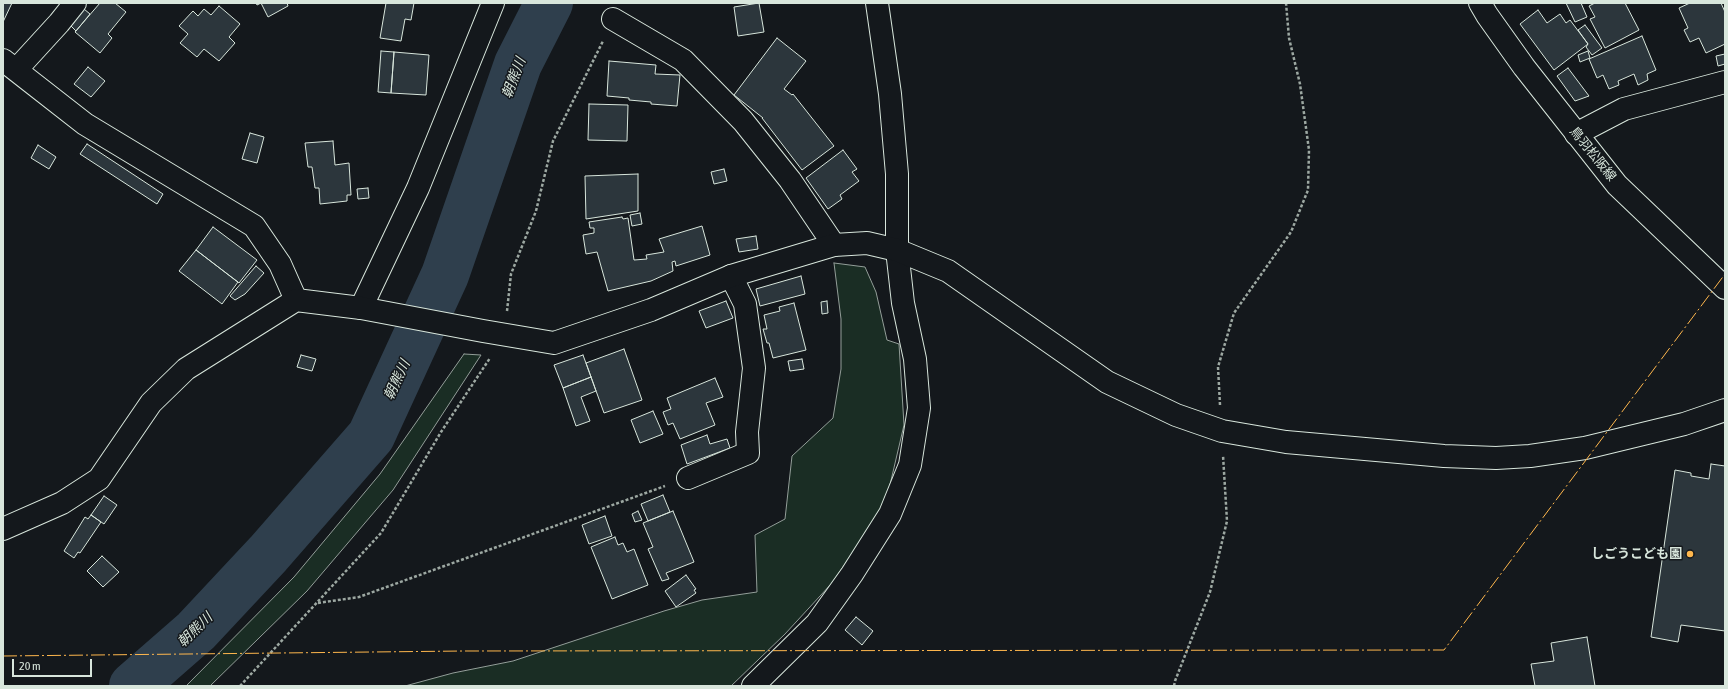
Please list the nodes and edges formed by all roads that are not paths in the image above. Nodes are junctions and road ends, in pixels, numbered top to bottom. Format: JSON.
{"nodes":[{"id":1,"x":74,"y":3,"type":"edge"},
{"id":2,"x":493,"y":3,"type":"edge"},
{"id":3,"x":877,"y":3,"type":"edge"},
{"id":4,"x":1480,"y":3,"type":"edge"},
{"id":5,"x":613,"y":19,"type":"road end"},
{"id":6,"x":10,"y":65,"type":"edge"},
{"id":7,"x":1725,"y":82,"type":"edge"},
{"id":8,"x":1576,"y":134,"type":"junction"},
{"id":9,"x":834,"y":245,"type":"junction"},
{"id":10,"x":897,"y":250,"type":"junction"},
{"id":11,"x":731,"y":276,"type":"junction"},
{"id":12,"x":1725,"y":288,"type":"edge"},
{"id":13,"x":296,"y":300,"type":"junction"},
{"id":14,"x":361,"y":308,"type":"junction"},
{"id":15,"x":1725,"y":410,"type":"edge"},
{"id":16,"x":688,"y":478,"type":"road end"},
{"id":17,"x":3,"y":529,"type":"edge"},
{"id":18,"x":753,"y":686,"type":"edge"}],
"edges":[{"from":1,"to":6,"type":"street"},
{"from":2,"to":14,"type":"street"},
{"from":3,"to":10,"type":"street"},
{"from":4,"to":8,"type":"street","name":"鳥羽松阪線"},
{"from":5,"to":9,"type":"street"},
{"from":6,"to":13,"type":"street"},
{"from":7,"to":8,"type":"street"},
{"from":8,"to":12,"type":"street","name":"鳥羽松阪線"},
{"from":9,"to":10,"type":"street"},
{"from":9,"to":11,"type":"street"},
{"from":10,"to":15,"type":"street"},
{"from":10,"to":18,"type":"street"},
{"from":11,"to":14,"type":"street"},
{"from":11,"to":16,"type":"street"},
{"from":13,"to":14,"type":"street"},
{"from":13,"to":17,"type":"street"}]}
